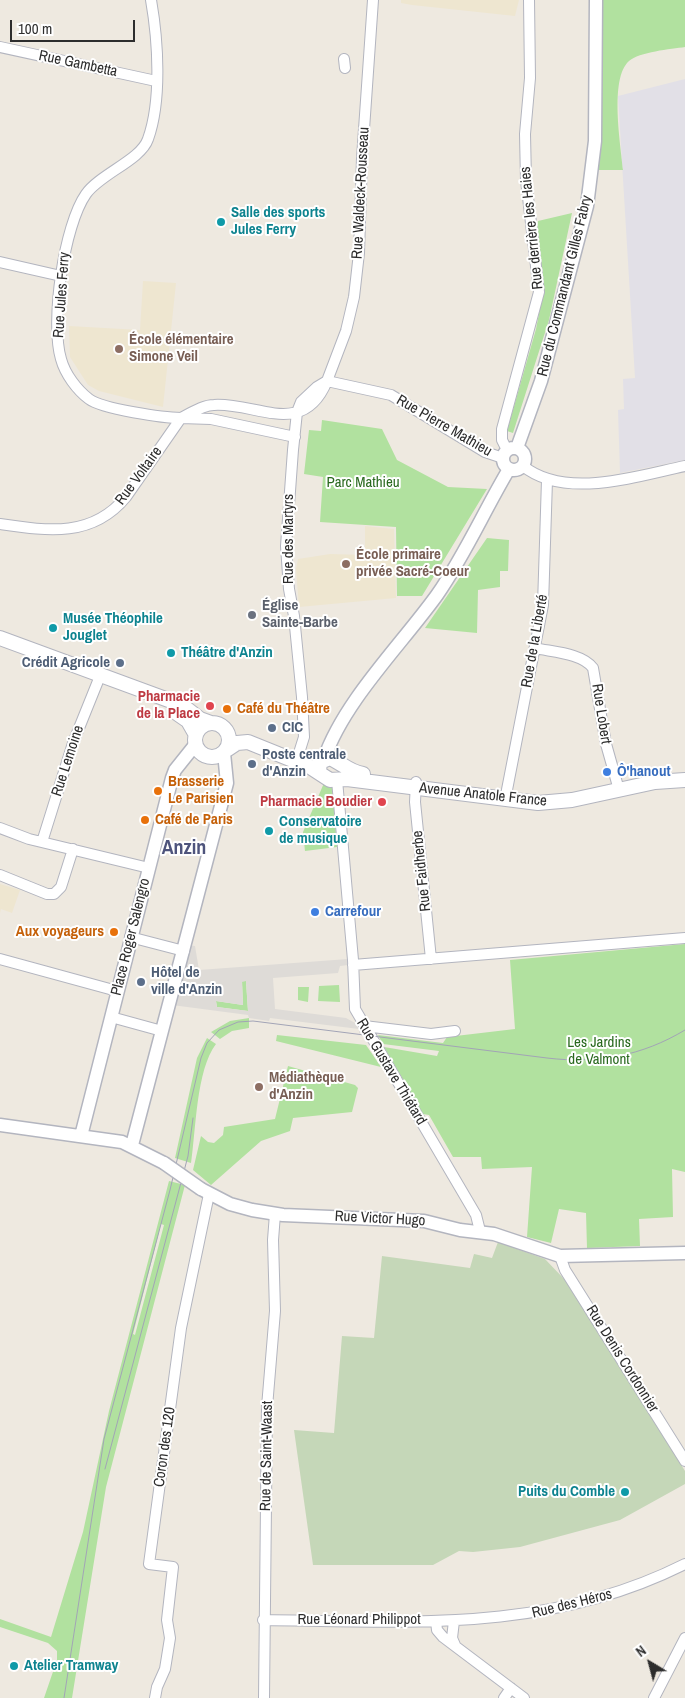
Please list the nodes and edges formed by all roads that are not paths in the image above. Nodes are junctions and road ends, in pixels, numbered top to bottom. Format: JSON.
{"nodes":[{"id":1,"x":152,"y":0,"type":"edge"},
{"id":2,"x":372,"y":0,"type":"edge"},
{"id":3,"x":529,"y":0,"type":"edge"},
{"id":4,"x":596,"y":0,"type":"edge"},
{"id":5,"x":0,"y":48,"type":"edge"},
{"id":6,"x":156,"y":81,"type":"junction"},
{"id":7,"x":0,"y":262,"type":"edge"},
{"id":8,"x":61,"y":276,"type":"junction"},
{"id":9,"x":327,"y":381,"type":"junction"},
{"id":10,"x":297,"y":412,"type":"junction"},
{"id":11,"x":181,"y":418,"type":"junction"},
{"id":12,"x":294,"y":437,"type":"junction"},
{"id":13,"x":509,"y":456,"type":"junction"},
{"id":14,"x":523,"y":466,"type":"junction"},
{"id":15,"x":685,"y":466,"type":"edge"},
{"id":16,"x":547,"y":480,"type":"junction"},
{"id":17,"x":0,"y":524,"type":"edge"},
{"id":18,"x":0,"y":638,"type":"edge"},
{"id":19,"x":535,"y":648,"type":"junction"},
{"id":20,"x":58,"y":661,"type":"junction"},
{"id":21,"x":98,"y":681,"type":"junction"},
{"id":22,"x":211,"y":723,"type":"junction"},
{"id":23,"x":226,"y":730,"type":"junction"},
{"id":24,"x":338,"y":731,"type":"junction"},
{"id":25,"x":196,"y":740,"type":"junction"},
{"id":26,"x":226,"y":751,"type":"junction"},
{"id":27,"x":298,"y":753,"type":"junction"},
{"id":28,"x":322,"y":763,"type":"junction"},
{"id":29,"x":339,"y":772,"type":"junction"},
{"id":30,"x":685,"y":773,"type":"edge"},
{"id":31,"x":685,"y":780,"type":"edge"},
{"id":32,"x":416,"y":785,"type":"junction"},
{"id":33,"x":618,"y":787,"type":"junction"},
{"id":34,"x":505,"y":797,"type":"junction"},
{"id":35,"x":0,"y":828,"type":"edge"},
{"id":36,"x":42,"y":842,"type":"junction"},
{"id":37,"x":74,"y":850,"type":"junction"},
{"id":38,"x":149,"y":868,"type":"junction"},
{"id":39,"x":0,"y":875,"type":"edge"},
{"id":40,"x":130,"y":937,"type":"junction"},
{"id":41,"x":685,"y":938,"type":"edge"},
{"id":42,"x":184,"y":951,"type":"junction"},
{"id":43,"x":0,"y":958,"type":"edge"},
{"id":44,"x":431,"y":959,"type":"junction"},
{"id":45,"x":353,"y":965,"type":"junction"},
{"id":46,"x":117,"y":991,"type":"junction"},
{"id":47,"x":111,"y":1017,"type":"junction"},
{"id":48,"x":364,"y":1026,"type":"junction"},
{"id":49,"x":162,"y":1031,"type":"junction"},
{"id":50,"x":455,"y":1031,"type":"dead end"},
{"id":51,"x":0,"y":1125,"type":"edge"},
{"id":52,"x":81,"y":1136,"type":"junction"},
{"id":53,"x":132,"y":1145,"type":"junction"},
{"id":54,"x":205,"y":1192,"type":"junction"},
{"id":55,"x":275,"y":1214,"type":"junction"},
{"id":56,"x":480,"y":1231,"type":"junction"},
{"id":57,"x":685,"y":1253,"type":"edge"},
{"id":58,"x":560,"y":1256,"type":"junction"},
{"id":59,"x":685,"y":1461,"type":"edge"},
{"id":60,"x":685,"y":1564,"type":"edge"},
{"id":61,"x":264,"y":1620,"type":"junction"},
{"id":62,"x":436,"y":1621,"type":"junction"},
{"id":63,"x":454,"y":1621,"type":"junction"},
{"id":64,"x":685,"y":1638,"type":"edge"},
{"id":65,"x":455,"y":1645,"type":"junction"},
{"id":66,"x":511,"y":1688,"type":"junction"},
{"id":67,"x":155,"y":1698,"type":"edge"},
{"id":68,"x":264,"y":1698,"type":"edge"},
{"id":69,"x":504,"y":1698,"type":"edge"},
{"id":70,"x":524,"y":1698,"type":"edge"},
{"id":71,"x":654,"y":1698,"type":"edge"}],
"edges":[{"from":1,"to":6,"type":"street","name":"Rue Jules Ferry"},
{"from":2,"to":9,"type":"street","name":"Rue Waldeck-Rousseau"},
{"from":3,"to":13,"type":"street","name":"Rue derrière les Haies"},
{"from":4,"to":13,"type":"street","name":"Rue du Commandant Gilles Fabry"},
{"from":5,"to":6,"type":"street","name":"Rue Gambetta"},
{"from":6,"to":8,"type":"street","name":"Rue Jules Ferry"},
{"from":7,"to":8,"type":"street"},
{"from":8,"to":11,"type":"street","name":"Rue Jules Ferry"},
{"from":9,"to":10,"type":"street"},
{"from":9,"to":13,"type":"street","name":"Rue Pierre Mathieu"},
{"from":10,"to":11,"type":"street"},
{"from":10,"to":12,"type":"street","name":"Rue des Martyrs"},
{"from":11,"to":12,"type":"street","name":"Rue Jules Ferry"},
{"from":11,"to":17,"type":"street","name":"Rue Voltaire"},
{"from":12,"to":27,"type":"street","name":"Rue des Martyrs"},
{"from":13,"to":14,"type":"street"},
{"from":13,"to":14,"type":"street"},
{"from":13,"to":24,"type":"street","name":"Rue du Commandant Gilles Fabry"},
{"from":14,"to":16,"type":"street"},
{"from":15,"to":16,"type":"street"},
{"from":16,"to":19,"type":"street","name":"Rue de la Liberté"},
{"from":18,"to":20,"type":"main road"},
{"from":19,"to":33,"type":"street","name":"Rue Lobert"},
{"from":19,"to":34,"type":"street","name":"Rue de la Liberté"},
{"from":20,"to":21,"type":"main road"},
{"from":20,"to":22,"type":"main road"},
{"from":21,"to":25,"type":"main road"},
{"from":21,"to":36,"type":"street","name":"Rue Lemoine"},
{"from":22,"to":23,"type":"main road"},
{"from":22,"to":25,"type":"main road"},
{"from":23,"to":26,"type":"main road"},
{"from":23,"to":27,"type":"main road","name":"Avenue Anatole France"},
{"from":24,"to":28,"type":"street","name":"Rue du Commandant Gilles Fabry"},
{"from":24,"to":29,"type":"street"},
{"from":25,"to":26,"type":"main road"},
{"from":25,"to":38,"type":"street","name":"Place Roger Salengro"},
{"from":26,"to":28,"type":"main road","name":"Avenue Anatole France"},
{"from":26,"to":42,"type":"street"},
{"from":27,"to":28,"type":"main road","name":"Avenue Anatole France"},
{"from":28,"to":29,"type":"main road","name":"Avenue Anatole France"},
{"from":28,"to":29,"type":"main road","name":"Avenue Anatole France"},
{"from":29,"to":32,"type":"main road","name":"Avenue Anatole France"},
{"from":29,"to":45,"type":"street","name":"Rue Gustave Thiétard"},
{"from":30,"to":33,"type":"main road","name":"Avenue Anatole France"},
{"from":31,"to":33,"type":"main road","name":"Avenue Anatole France"},
{"from":32,"to":34,"type":"main road","name":"Avenue Anatole France"},
{"from":32,"to":44,"type":"street","name":"Rue Faidherbe"},
{"from":33,"to":34,"type":"main road","name":"Avenue Anatole France"},
{"from":35,"to":36,"type":"street"},
{"from":36,"to":37,"type":"street"},
{"from":37,"to":38,"type":"street"},
{"from":37,"to":39,"type":"street"},
{"from":38,"to":40,"type":"street","name":"Place Roger Salengro"},
{"from":40,"to":42,"type":"street"},
{"from":40,"to":46,"type":"street","name":"Place Roger Salengro"},
{"from":41,"to":44,"type":"street"},
{"from":42,"to":49,"type":"street"},
{"from":43,"to":46,"type":"street"},
{"from":44,"to":45,"type":"street"},
{"from":45,"to":48,"type":"street","name":"Rue Gustave Thiétard"},
{"from":46,"to":47,"type":"street","name":"Place Roger Salengro"},
{"from":47,"to":49,"type":"street"},
{"from":47,"to":52,"type":"street","name":"Place Roger Salengro"},
{"from":48,"to":50,"type":"street"},
{"from":48,"to":56,"type":"street","name":"Rue Gustave Thiétard"},
{"from":49,"to":53,"type":"street"},
{"from":51,"to":52,"type":"street","name":"Rue Victor Hugo"},
{"from":52,"to":53,"type":"street","name":"Rue Victor Hugo"},
{"from":53,"to":54,"type":"street","name":"Rue Victor Hugo","bridge":true},
{"from":54,"to":55,"type":"street","name":"Rue Victor Hugo"},
{"from":54,"to":67,"type":"street","name":"Coron des 120"},
{"from":55,"to":56,"type":"street","name":"Rue Victor Hugo"},
{"from":55,"to":61,"type":"street","name":"Rue de Saint-Waast"},
{"from":56,"to":58,"type":"street","name":"Rue Victor Hugo"},
{"from":57,"to":58,"type":"street","name":"Rue Victor Hugo"},
{"from":58,"to":59,"type":"street","name":"Rue Denis Cordonnier"},
{"from":60,"to":63,"type":"street","name":"Rue des Héros"},
{"from":61,"to":62,"type":"street","name":"Rue Léonard Philippot"},
{"from":61,"to":68,"type":"street","name":"Rue de Saint-Waast"},
{"from":62,"to":63,"type":"street","name":"Rue Léonard Philippot"},
{"from":62,"to":65,"type":"street"},
{"from":63,"to":65,"type":"street"},
{"from":64,"to":71,"type":"street"},
{"from":65,"to":66,"type":"street"},
{"from":66,"to":69,"type":"street"},
{"from":66,"to":70,"type":"street"}]}
